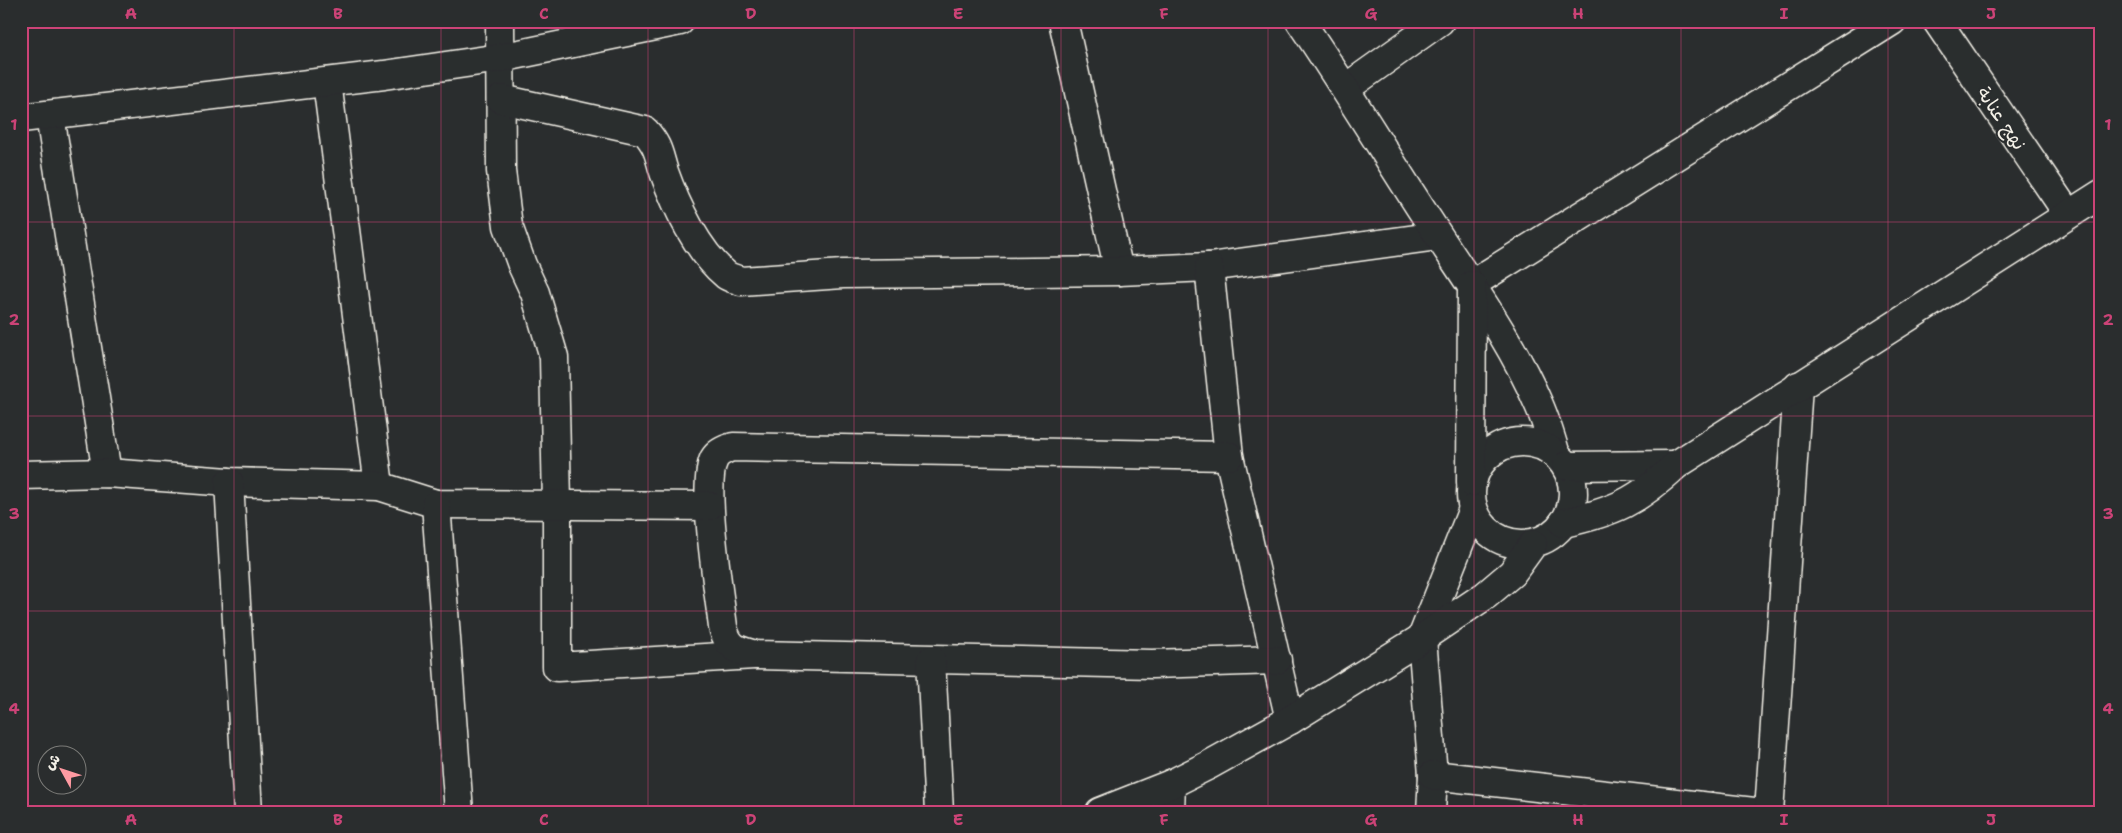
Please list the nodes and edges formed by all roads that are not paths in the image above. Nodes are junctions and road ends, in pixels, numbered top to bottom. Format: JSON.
{"nodes":[{"id":1,"x":500,"y":21,"type":"edge"},
{"id":2,"x":680,"y":21,"type":"edge"},
{"id":3,"x":1063,"y":21,"type":"edge"},
{"id":4,"x":1300,"y":21,"type":"edge"},
{"id":5,"x":1440,"y":21,"type":"edge"},
{"id":6,"x":1892,"y":21,"type":"edge"},
{"id":7,"x":1937,"y":21,"type":"edge"},
{"id":8,"x":500,"y":58,"type":"junction"},
{"id":9,"x":327,"y":82,"type":"junction"},
{"id":10,"x":1346,"y":88,"type":"junction"},
{"id":11,"x":501,"y":99,"type":"junction"},
{"id":12,"x":50,"y":116,"type":"junction"},
{"id":13,"x":21,"y":118,"type":"edge"},
{"id":14,"x":2101,"y":194,"type":"edge"},
{"id":15,"x":2068,"y":214,"type":"junction"},
{"id":16,"x":1438,"y":236,"type":"junction"},
{"id":17,"x":1209,"y":267,"type":"junction"},
{"id":18,"x":1119,"y":271,"type":"junction"},
{"id":19,"x":1472,"y":284,"type":"junction"},
{"id":20,"x":1798,"y":386,"type":"junction"},
{"id":21,"x":1228,"y":456,"type":"junction"},
{"id":22,"x":1561,"y":461,"type":"junction"},
{"id":23,"x":1676,"y":465,"type":"junction"},
{"id":24,"x":107,"y":473,"type":"junction"},
{"id":25,"x":21,"y":475,"type":"edge"},
{"id":26,"x":230,"y":482,"type":"junction"},
{"id":27,"x":380,"y":486,"type":"junction"},
{"id":28,"x":1472,"y":497,"type":"junction"},
{"id":29,"x":436,"y":504,"type":"junction"},
{"id":30,"x":557,"y":505,"type":"junction"},
{"id":31,"x":709,"y":506,"type":"junction"},
{"id":32,"x":1563,"y":523,"type":"junction"},
{"id":33,"x":1533,"y":544,"type":"junction"},
{"id":34,"x":1422,"y":638,"type":"junction"},
{"id":35,"x":756,"y":655,"type":"junction"},
{"id":36,"x":931,"y":660,"type":"junction"},
{"id":37,"x":1277,"y":660,"type":"junction"},
{"id":38,"x":1290,"y":720,"type":"junction"},
{"id":39,"x":1433,"y":775,"type":"junction"},
{"id":40,"x":1171,"y":784,"type":"junction"},
{"id":41,"x":1702,"y":809,"type":"edge"},
{"id":42,"x":248,"y":812,"type":"edge"},
{"id":43,"x":459,"y":812,"type":"edge"},
{"id":44,"x":938,"y":812,"type":"edge"},
{"id":45,"x":1100,"y":812,"type":"edge"},
{"id":46,"x":1170,"y":812,"type":"edge"},
{"id":47,"x":1431,"y":812,"type":"edge"},
{"id":48,"x":1754,"y":812,"type":"edge"},
{"id":49,"x":1769,"y":812,"type":"edge"}],
"edges":[{"from":1,"to":8,"type":"street"},
{"from":2,"to":8,"type":"street"},
{"from":3,"to":18,"type":"street"},
{"from":4,"to":10,"type":"street"},
{"from":5,"to":10,"type":"street"},
{"from":6,"to":19,"type":"street"},
{"from":7,"to":15,"type":"street","name":"نهج عنابة"},
{"from":8,"to":9,"type":"street"},
{"from":8,"to":11,"type":"street"},
{"from":9,"to":12,"type":"street"},
{"from":9,"to":27,"type":"street"},
{"from":10,"to":16,"type":"street"},
{"from":11,"to":18,"type":"street"},
{"from":11,"to":30,"type":"street"},
{"from":12,"to":13,"type":"street"},
{"from":12,"to":24,"type":"street"},
{"from":14,"to":15,"type":"street"},
{"from":15,"to":20,"type":"street"},
{"from":16,"to":17,"type":"street"},
{"from":16,"to":19,"type":"street"},
{"from":17,"to":18,"type":"street"},
{"from":17,"to":21,"type":"street"},
{"from":19,"to":22,"type":"street"},
{"from":19,"to":28,"type":"street"},
{"from":20,"to":23,"type":"street"},
{"from":20,"to":49,"type":"street"},
{"from":21,"to":31,"type":"street"},
{"from":21,"to":37,"type":"street"},
{"from":22,"to":23,"type":"street"},
{"from":22,"to":28,"type":"street"},
{"from":22,"to":32,"type":"street"},
{"from":23,"to":32,"type":"street"},
{"from":24,"to":25,"type":"street"},
{"from":24,"to":26,"type":"street"},
{"from":26,"to":27,"type":"street"},
{"from":26,"to":42,"type":"street"},
{"from":27,"to":29,"type":"street"},
{"from":28,"to":33,"type":"street"},
{"from":28,"to":34,"type":"street"},
{"from":29,"to":30,"type":"street"},
{"from":29,"to":43,"type":"street"},
{"from":30,"to":31,"type":"street"},
{"from":30,"to":35,"type":"street"},
{"from":31,"to":35,"type":"street"},
{"from":32,"to":33,"type":"street"},
{"from":33,"to":34,"type":"street"},
{"from":34,"to":38,"type":"street"},
{"from":34,"to":39,"type":"street"},
{"from":35,"to":36,"type":"street"},
{"from":36,"to":37,"type":"street"},
{"from":36,"to":44,"type":"street"},
{"from":37,"to":38,"type":"street"},
{"from":38,"to":40,"type":"street"},
{"from":39,"to":41,"type":"street"},
{"from":39,"to":47,"type":"street"},
{"from":40,"to":45,"type":"street"},
{"from":40,"to":46,"type":"street"},
{"from":41,"to":48,"type":"street"}]}
